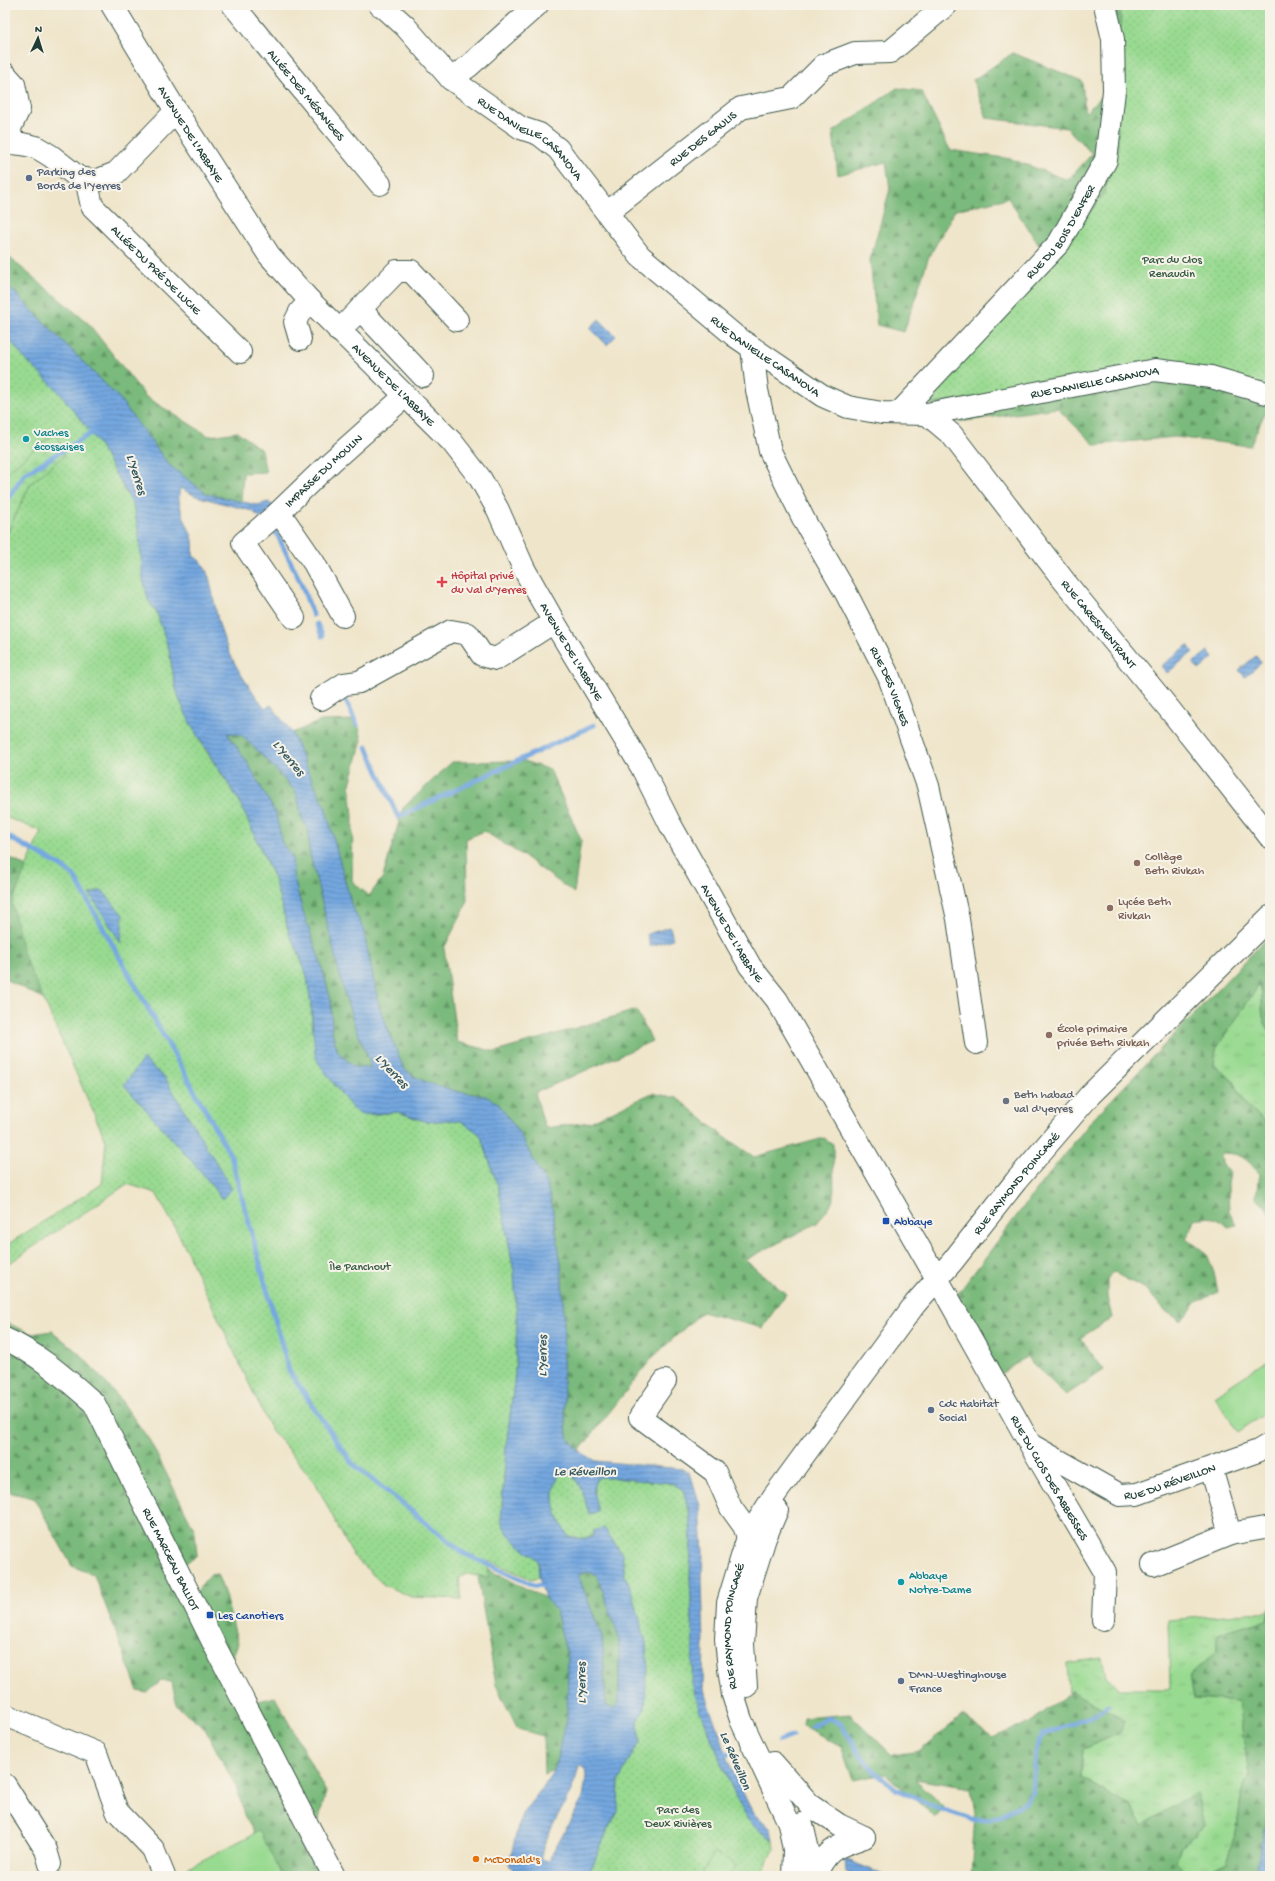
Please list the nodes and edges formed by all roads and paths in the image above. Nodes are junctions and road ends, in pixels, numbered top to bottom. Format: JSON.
{"nodes":[{"id":1,"x":112,"y":5,"type":"edge"},
{"id":2,"x":233,"y":5,"type":"edge"},
{"id":3,"x":380,"y":5,"type":"edge"},
{"id":4,"x":537,"y":5,"type":"edge"},
{"id":5,"x":946,"y":5,"type":"edge"},
{"id":6,"x":1105,"y":5,"type":"edge"},
{"id":7,"x":5,"y":74,"type":"edge"},
{"id":8,"x":451,"y":79,"type":"junction"},
{"id":9,"x":176,"y":111,"type":"junction"},
{"id":10,"x":8,"y":144,"type":"edge"},
{"id":11,"x":86,"y":180,"type":"junction"},
{"id":12,"x":380,"y":184,"type":"dead end"},
{"id":13,"x":608,"y":212,"type":"junction"},
{"id":14,"x":310,"y":301,"type":"junction"},
{"id":15,"x":360,"y":309,"type":"junction"},
{"id":16,"x":457,"y":320,"type":"dead end"},
{"id":17,"x":339,"y":331,"type":"junction"},
{"id":18,"x":300,"y":339,"type":"dead end"},
{"id":19,"x":752,"y":348,"type":"junction"},
{"id":20,"x":240,"y":352,"type":"dead end"},
{"id":21,"x":423,"y":376,"type":"dead end"},
{"id":22,"x":1270,"y":394,"type":"edge"},
{"id":23,"x":404,"y":396,"type":"junction"},
{"id":24,"x":900,"y":412,"type":"junction"},
{"id":25,"x":927,"y":414,"type":"junction"},
{"id":26,"x":279,"y":512,"type":"junction"},
{"id":27,"x":343,"y":616,"type":"dead end"},
{"id":28,"x":294,"y":618,"type":"dead end"},
{"id":29,"x":551,"y":618,"type":"junction"},
{"id":30,"x":522,"y":628,"type":"dead end"},
{"id":31,"x":321,"y":699,"type":"dead end"},
{"id":32,"x":1270,"y":837,"type":"edge"},
{"id":33,"x":1270,"y":917,"type":"edge"},
{"id":34,"x":976,"y":1043,"type":"dead end"},
{"id":35,"x":936,"y":1279,"type":"junction"},
{"id":36,"x":5,"y":1338,"type":"edge"},
{"id":37,"x":5,"y":1350,"type":"edge"},
{"id":38,"x":665,"y":1381,"type":"dead end"},
{"id":39,"x":1030,"y":1444,"type":"junction"},
{"id":40,"x":1270,"y":1444,"type":"edge"},
{"id":41,"x":804,"y":1455,"type":"junction"},
{"id":42,"x":1211,"y":1468,"type":"junction"},
{"id":43,"x":1270,"y":1527,"type":"edge"},
{"id":44,"x":1230,"y":1534,"type":"junction"},
{"id":45,"x":748,"y":1537,"type":"junction"},
{"id":46,"x":1153,"y":1565,"type":"dead end"},
{"id":47,"x":1104,"y":1620,"type":"dead end"},
{"id":48,"x":5,"y":1715,"type":"edge"},
{"id":49,"x":773,"y":1763,"type":"junction"},
{"id":50,"x":5,"y":1785,"type":"edge"},
{"id":51,"x":810,"y":1857,"type":"edge"},
{"id":52,"x":50,"y":1864,"type":"dead end"},
{"id":53,"x":164,"y":1876,"type":"edge"},
{"id":54,"x":321,"y":1876,"type":"edge"},
{"id":55,"x":334,"y":1876,"type":"edge"},
{"id":56,"x":793,"y":1876,"type":"edge"}],
"edges":[{"from":1,"to":9,"type":"street","name":"AVENUE DE L'ABBAYE"},
{"from":2,"to":12,"type":"street","name":"ALLÉE DES MÉSANGES"},
{"from":3,"to":8,"type":"street","name":"RUE DANIELLE CASANOVA"},
{"from":4,"to":8,"type":"street"},
{"from":5,"to":13,"type":"street","name":"RUE DES GAULIS"},
{"from":6,"to":24,"type":"street","name":"RUE DU BOIS D'ENFER"},
{"from":7,"to":10,"type":"street"},
{"from":8,"to":13,"type":"street","name":"RUE DANIELLE CASANOVA"},
{"from":9,"to":11,"type":"street"},
{"from":9,"to":14,"type":"street","name":"AVENUE DE L'ABBAYE"},
{"from":10,"to":11,"type":"street"},
{"from":11,"to":20,"type":"street","name":"ALLÉE DU PRÉ DE LUCIE"},
{"from":13,"to":19,"type":"street","name":"RUE DANIELLE CASANOVA"},
{"from":14,"to":17,"type":"street","name":"AVENUE DE L'ABBAYE"},
{"from":14,"to":18,"type":"street"},
{"from":15,"to":16,"type":"street"},
{"from":15,"to":17,"type":"street"},
{"from":15,"to":21,"type":"street"},
{"from":17,"to":23,"type":"street","name":"AVENUE DE L'ABBAYE"},
{"from":19,"to":24,"type":"street","name":"RUE DANIELLE CASANOVA"},
{"from":19,"to":34,"type":"street","name":"RUE DES VIGNES"},
{"from":22,"to":25,"type":"street","name":"RUE DANIELLE CASANOVA"},
{"from":23,"to":26,"type":"street","name":"IMPASSE DU MOULIN"},
{"from":23,"to":29,"type":"street","name":"AVENUE DE L'ABBAYE"},
{"from":24,"to":25,"type":"street","name":"RUE DANIELLE CASANOVA"},
{"from":25,"to":32,"type":"street","name":"RUE CARESMENTRANT"},
{"from":26,"to":27,"type":"street","name":"IMPASSE DU MOULIN"},
{"from":26,"to":28,"type":"street"},
{"from":29,"to":30,"type":"street"},
{"from":29,"to":31,"type":"street"},
{"from":29,"to":35,"type":"street","name":"AVENUE DE L'ABBAYE"},
{"from":33,"to":35,"type":"street","name":"RUE RAYMOND POINCARÉ"},
{"from":35,"to":39,"type":"street","name":"RUE DU CLOS DES ABBESSES"},
{"from":35,"to":41,"type":"street","name":"RUE RAYMOND POINCARÉ"},
{"from":36,"to":55,"type":"street","name":"RUE MARCEAU BALLIOT"},
{"from":37,"to":54,"type":"street","name":"RUE MARCEAU BALLIOT"},
{"from":38,"to":45,"type":"street"},
{"from":39,"to":42,"type":"street","name":"RUE DU RÉVEILLON"},
{"from":39,"to":47,"type":"street","name":"RUE DU CLOS DES ABBESSES"},
{"from":40,"to":42,"type":"street","name":"RUE DU RÉVEILLON"},
{"from":41,"to":45,"type":"street","name":"RUE RAYMOND POINCARÉ"},
{"from":41,"to":49,"type":"street","name":"RUE RAYMOND POINCARÉ"},
{"from":42,"to":44,"type":"street"},
{"from":43,"to":44,"type":"street"},
{"from":44,"to":46,"type":"street"},
{"from":45,"to":51,"type":"street","name":"RUE RAYMOND POINCARÉ"},
{"from":48,"to":53,"type":"street"},
{"from":49,"to":51,"type":"street","name":"RUE RAYMOND POINCARÉ"},
{"from":49,"to":51,"type":"street"},
{"from":50,"to":52,"type":"street"},
{"from":51,"to":56,"type":"street","name":"RUE RAYMOND POINCARÉ"}]}
